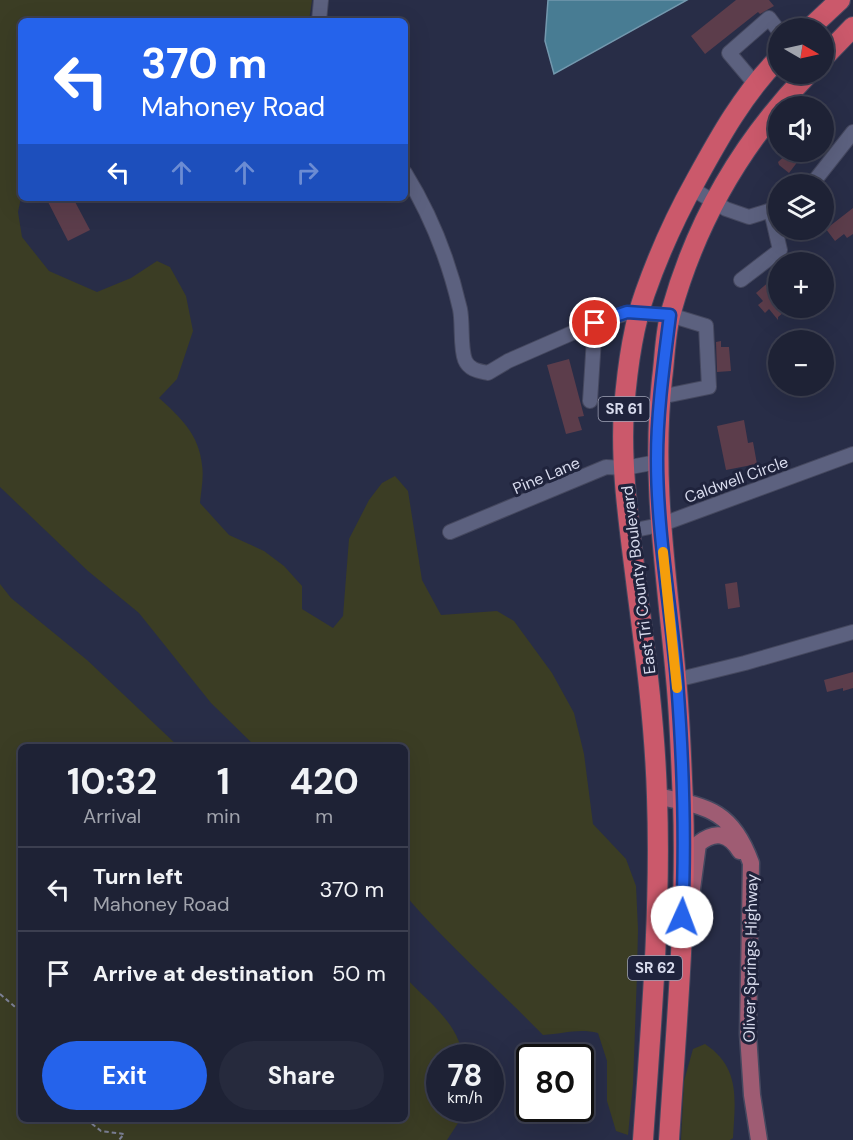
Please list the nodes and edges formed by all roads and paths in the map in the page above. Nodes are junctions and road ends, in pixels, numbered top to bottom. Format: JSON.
{"nodes":[{"id":1,"x":321,"y":0,"type":"edge"},
{"id":2,"x":840,"y":0,"type":"edge"},
{"id":3,"x":319,"y":18,"type":"edge"},
{"id":4,"x":821,"y":18,"type":"edge"},
{"id":5,"x":768,"y":19,"type":"edge"},
{"id":6,"x":853,"y":27,"type":"edge"},
{"id":7,"x":834,"y":47,"type":"edge"},
{"id":8,"x":768,"y":70,"type":"edge"},
{"id":9,"x":798,"y":84,"type":"edge"},
{"id":10,"x":756,"y":85,"type":"junction"},
{"id":11,"x":853,"y":132,"type":"edge"},
{"id":12,"x":820,"y":174,"type":"edge"},
{"id":13,"x":408,"y":178,"type":"edge"},
{"id":14,"x":691,"y":188,"type":"junction"},
{"id":15,"x":714,"y":202,"type":"junction"},
{"id":16,"x":768,"y":211,"type":"edge"},
{"id":17,"x":779,"y":240,"type":"edge"},
{"id":18,"x":741,"y":279,"type":"dead end"},
{"id":19,"x":639,"y":314,"type":"junction"},
{"id":20,"x":670,"y":315,"type":"junction"},
{"id":21,"x":595,"y":323,"type":"junction"},
{"id":22,"x":660,"y":397,"type":"junction"},
{"id":23,"x":590,"y":401,"type":"dead end"},
{"id":24,"x":853,"y":454,"type":"edge"},
{"id":25,"x":657,"y":462,"type":"junction"},
{"id":26,"x":625,"y":468,"type":"junction"},
{"id":27,"x":660,"y":525,"type":"junction"},
{"id":28,"x":630,"y":531,"type":"junction"},
{"id":29,"x":450,"y":532,"type":"dead end"},
{"id":30,"x":853,"y":632,"type":"edge"},
{"id":31,"x":676,"y":680,"type":"junction"},
{"id":32,"x":657,"y":796,"type":"junction"},
{"id":33,"x":683,"y":802,"type":"junction"},
{"id":34,"x":751,"y":903,"type":"junction"},
{"id":35,"x":678,"y":985,"type":"junction"},
{"id":36,"x":0,"y":994,"type":"edge"},
{"id":37,"x":18,"y":1009,"type":"edge"},
{"id":38,"x":90,"y":1122,"type":"edge"},
{"id":39,"x":119,"y":1140,"type":"edge"},
{"id":40,"x":643,"y":1140,"type":"edge"},
{"id":41,"x":669,"y":1140,"type":"edge"},
{"id":42,"x":759,"y":1140,"type":"edge"}],
"edges":[{"from":1,"to":3,"type":"street"},
{"from":2,"to":4,"type":"highway"},
{"from":5,"to":10,"type":"street"},
{"from":6,"to":7,"type":"highway"},
{"from":8,"to":10,"type":"highway","name":"East Tri County Boulevard","number":"SR 61"},
{"from":9,"to":15,"type":"highway","name":"East Tri County Boulevard","number":"SR 61"},
{"from":10,"to":14,"type":"highway","name":"East Tri County Boulevard","number":"SR 61"},
{"from":11,"to":12,"type":"street"},
{"from":13,"to":21,"type":"street"},
{"from":14,"to":15,"type":"street"},
{"from":14,"to":19,"type":"highway","name":"East Tri County Boulevard","number":"SR 61"},
{"from":15,"to":16,"type":"street"},
{"from":15,"to":20,"type":"highway","name":"East Tri County Boulevard","number":"SR 61"},
{"from":17,"to":18,"type":"street"},
{"from":19,"to":20,"type":"street"},
{"from":19,"to":21,"type":"street"},
{"from":19,"to":26,"type":"highway","name":"East Tri County Boulevard","number":"SR 61"},
{"from":20,"to":22,"type":"highway","name":"East Tri County Boulevard","number":"SR 61"},
{"from":20,"to":22,"type":"street"},
{"from":21,"to":23,"type":"street"},
{"from":22,"to":25,"type":"highway","name":"East Tri County Boulevard","number":"SR 61"},
{"from":24,"to":27,"type":"street","name":"Caldwell Circle"},
{"from":25,"to":26,"type":"street","name":"Pine Lane"},
{"from":25,"to":27,"type":"highway","name":"East Tri County Boulevard","number":"SR 61"},
{"from":26,"to":28,"type":"highway","name":"East Tri County Boulevard","number":"SR 61"},
{"from":26,"to":29,"type":"street","name":"Pine Lane"},
{"from":27,"to":28,"type":"street","name":"Caldwell Circle"},
{"from":27,"to":31,"type":"highway","name":"East Tri County Boulevard","number":"SR 61"},
{"from":28,"to":32,"type":"highway","name":"East Tri County Boulevard","number":"SR 61"},
{"from":30,"to":31,"type":"street"},
{"from":31,"to":33,"type":"highway","name":"East Tri County Boulevard","number":"SR 61"},
{"from":32,"to":33,"type":"main road","name":"Oliver Springs Highway"},
{"from":32,"to":40,"type":"highway","name":"East Tri County Boulevard","number":"SR 62"},
{"from":33,"to":34,"type":"main road","name":"Oliver Springs Highway"},
{"from":33,"to":35,"type":"highway","name":"East Tri County Boulevard","number":"SR 62"},
{"from":34,"to":35,"type":"main road"},
{"from":34,"to":42,"type":"main road","name":"Oliver Springs Highway"},
{"from":35,"to":41,"type":"highway","name":"East Tri County Boulevard","number":"SR 62"},
{"from":36,"to":37,"type":"path"},
{"from":38,"to":39,"type":"path"}]}
